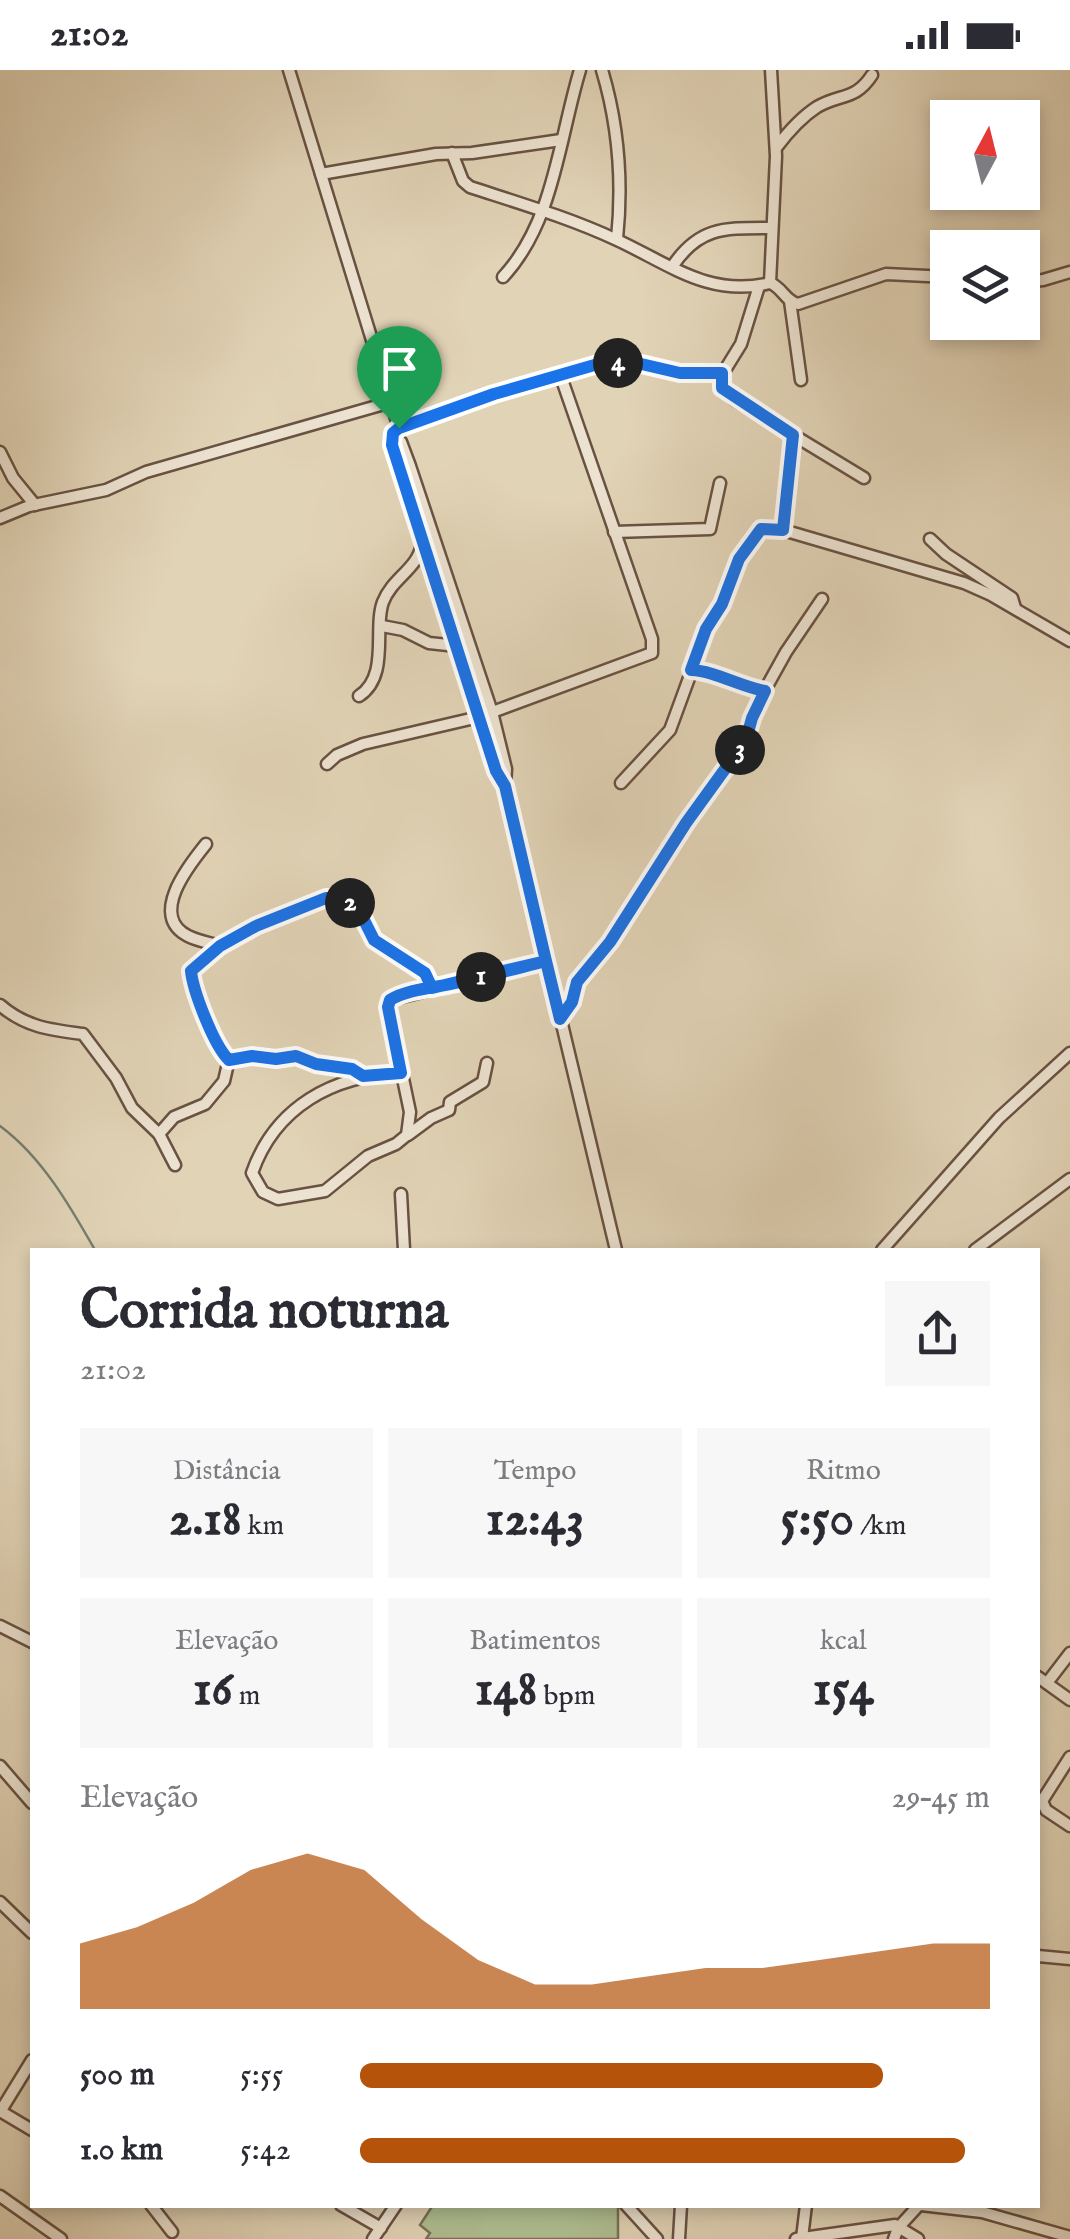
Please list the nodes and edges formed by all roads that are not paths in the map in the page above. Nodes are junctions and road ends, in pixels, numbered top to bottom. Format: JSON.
{"nodes":[{"id":1,"x":289,"y":70,"type":"edge"},
{"id":2,"x":580,"y":70,"type":"edge"},
{"id":3,"x":602,"y":70,"type":"edge"},
{"id":4,"x":771,"y":70,"type":"edge"},
{"id":5,"x":872,"y":75,"type":"dead end"},
{"id":6,"x":561,"y":140,"type":"junction"},
{"id":7,"x":775,"y":148,"type":"junction"},
{"id":8,"x":452,"y":153,"type":"junction"},
{"id":9,"x":321,"y":174,"type":"junction"},
{"id":10,"x":543,"y":211,"type":"junction"},
{"id":11,"x":771,"y":228,"type":"junction"},
{"id":12,"x":617,"y":240,"type":"junction"},
{"id":13,"x":672,"y":267,"type":"junction"},
{"id":14,"x":1070,"y":272,"type":"edge"},
{"id":15,"x":930,"y":276,"type":"edge"},
{"id":16,"x":503,"y":277,"type":"dead end"},
{"id":17,"x":1040,"y":278,"type":"edge"},
{"id":18,"x":764,"y":285,"type":"junction"},
{"id":19,"x":790,"y":301,"type":"junction"},
{"id":20,"x":722,"y":373,"type":"junction"},
{"id":21,"x":560,"y":374,"type":"junction"},
{"id":22,"x":801,"y":380,"type":"dead end"},
{"id":23,"x":391,"y":402,"type":"junction"},
{"id":24,"x":396,"y":430,"type":"junction"},
{"id":25,"x":793,"y":435,"type":"junction"},
{"id":26,"x":0,"y":452,"type":"edge"},
{"id":27,"x":864,"y":478,"type":"dead end"},
{"id":28,"x":720,"y":483,"type":"dead end"},
{"id":29,"x":35,"y":505,"type":"junction"},
{"id":30,"x":0,"y":518,"type":"edge"},
{"id":31,"x":783,"y":530,"type":"junction"},
{"id":32,"x":614,"y":532,"type":"junction"},
{"id":33,"x":422,"y":539,"type":"junction"},
{"id":34,"x":930,"y":539,"type":"dead end"},
{"id":35,"x":822,"y":599,"type":"dead end"},
{"id":36,"x":1015,"y":608,"type":"junction"},
{"id":37,"x":382,"y":626,"type":"junction"},
{"id":38,"x":1070,"y":641,"type":"edge"},
{"id":39,"x":456,"y":646,"type":"junction"},
{"id":40,"x":475,"y":660,"type":"junction"},
{"id":41,"x":462,"y":663,"type":"junction"},
{"id":42,"x":691,"y":670,"type":"junction"},
{"id":43,"x":765,"y":691,"type":"junction"},
{"id":44,"x":359,"y":696,"type":"dead end"},
{"id":45,"x":492,"y":712,"type":"junction"},
{"id":46,"x":479,"y":717,"type":"junction"},
{"id":47,"x":327,"y":764,"type":"dead end"},
{"id":48,"x":621,"y":784,"type":"dead end"},
{"id":49,"x":505,"y":786,"type":"junction"},
{"id":50,"x":206,"y":844,"type":"dead end"},
{"id":51,"x":220,"y":946,"type":"junction"},
{"id":52,"x":546,"y":961,"type":"junction"},
{"id":53,"x":432,"y":988,"type":"junction"},
{"id":54,"x":0,"y":1005,"type":"edge"},
{"id":55,"x":560,"y":1019,"type":"junction"},
{"id":56,"x":1070,"y":1053,"type":"edge"},
{"id":57,"x":229,"y":1060,"type":"junction"},
{"id":58,"x":487,"y":1063,"type":"dead end"},
{"id":59,"x":401,"y":1073,"type":"junction"},
{"id":60,"x":363,"y":1076,"type":"junction"},
{"id":61,"x":159,"y":1134,"type":"junction"},
{"id":62,"x":407,"y":1135,"type":"junction"},
{"id":63,"x":175,"y":1165,"type":"dead end"},
{"id":64,"x":1070,"y":1178,"type":"edge"},
{"id":65,"x":401,"y":1194,"type":"dead end"},
{"id":66,"x":404,"y":1248,"type":"edge"},
{"id":67,"x":616,"y":1248,"type":"edge"},
{"id":68,"x":884,"y":1248,"type":"edge"},
{"id":69,"x":978,"y":1248,"type":"edge"},
{"id":70,"x":0,"y":1626,"type":"edge"},
{"id":71,"x":30,"y":1641,"type":"edge"},
{"id":72,"x":1070,"y":1653,"type":"edge"},
{"id":73,"x":1042,"y":1680,"type":"edge"},
{"id":74,"x":1070,"y":1700,"type":"edge"},
{"id":75,"x":1070,"y":1757,"type":"edge"},
{"id":76,"x":0,"y":1766,"type":"edge"},
{"id":77,"x":30,"y":1801,"type":"edge"},
{"id":78,"x":1070,"y":1826,"type":"edge"},
{"id":79,"x":0,"y":1902,"type":"edge"},
{"id":80,"x":30,"y":1932,"type":"edge"},
{"id":81,"x":1040,"y":1956,"type":"edge"},
{"id":82,"x":1070,"y":1959,"type":"edge"},
{"id":83,"x":30,"y":2063,"type":"edge"},
{"id":84,"x":4,"y":2096,"type":"edge"},
{"id":85,"x":0,"y":2112,"type":"edge"},
{"id":86,"x":30,"y":2129,"type":"edge"},
{"id":87,"x":0,"y":2196,"type":"edge"},
{"id":88,"x":153,"y":2208,"type":"edge"},
{"id":89,"x":346,"y":2208,"type":"edge"},
{"id":90,"x":394,"y":2208,"type":"edge"},
{"id":91,"x":629,"y":2208,"type":"edge"},
{"id":92,"x":680,"y":2208,"type":"edge"},
{"id":93,"x":805,"y":2208,"type":"edge"},
{"id":94,"x":917,"y":2208,"type":"edge"},
{"id":95,"x":947,"y":2208,"type":"edge"},
{"id":96,"x":381,"y":2228,"type":"junction"},
{"id":97,"x":172,"y":2232,"type":"dead end"},
{"id":98,"x":896,"y":2233,"type":"edge"},
{"id":99,"x":1070,"y":2237,"type":"edge"},
{"id":100,"x":799,"y":2238,"type":"edge"},
{"id":101,"x":61,"y":2239,"type":"edge"},
{"id":102,"x":374,"y":2239,"type":"edge"},
{"id":103,"x":658,"y":2239,"type":"edge"},
{"id":104,"x":679,"y":2239,"type":"edge"},
{"id":105,"x":918,"y":2239,"type":"edge"}],
"edges":[{"from":1,"to":9,"type":"street"},
{"from":2,"to":6,"type":"street"},
{"from":3,"to":12,"type":"street"},
{"from":4,"to":7,"type":"street"},
{"from":5,"to":7,"type":"street"},
{"from":6,"to":8,"type":"street"},
{"from":6,"to":10,"type":"street"},
{"from":7,"to":11,"type":"street"},
{"from":8,"to":9,"type":"street"},
{"from":8,"to":10,"type":"street"},
{"from":9,"to":23,"type":"street"},
{"from":10,"to":12,"type":"street"},
{"from":10,"to":16,"type":"street"},
{"from":11,"to":13,"type":"street"},
{"from":11,"to":18,"type":"street"},
{"from":12,"to":13,"type":"street"},
{"from":13,"to":18,"type":"street"},
{"from":14,"to":17,"type":"street"},
{"from":15,"to":19,"type":"street"},
{"from":18,"to":19,"type":"street"},
{"from":18,"to":20,"type":"street"},
{"from":19,"to":22,"type":"street"},
{"from":20,"to":21,"type":"street"},
{"from":20,"to":25,"type":"street"},
{"from":21,"to":24,"type":"street"},
{"from":21,"to":32,"type":"street"},
{"from":23,"to":24,"type":"street"},
{"from":23,"to":29,"type":"street"},
{"from":24,"to":33,"type":"street"},
{"from":24,"to":40,"type":"street"},
{"from":25,"to":27,"type":"street"},
{"from":25,"to":31,"type":"street"},
{"from":26,"to":29,"type":"street"},
{"from":28,"to":32,"type":"street"},
{"from":29,"to":30,"type":"street"},
{"from":31,"to":36,"type":"street"},
{"from":31,"to":42,"type":"street"},
{"from":32,"to":45,"type":"street"},
{"from":33,"to":37,"type":"street"},
{"from":33,"to":39,"type":"street"},
{"from":34,"to":36,"type":"street"},
{"from":35,"to":43,"type":"street"},
{"from":36,"to":38,"type":"street"},
{"from":37,"to":39,"type":"street"},
{"from":37,"to":44,"type":"street"},
{"from":39,"to":41,"type":"street"},
{"from":40,"to":41,"type":"street"},
{"from":40,"to":45,"type":"street"},
{"from":41,"to":46,"type":"street"},
{"from":42,"to":43,"type":"street"},
{"from":42,"to":48,"type":"street"},
{"from":43,"to":55,"type":"street"},
{"from":45,"to":46,"type":"street"},
{"from":45,"to":49,"type":"street"},
{"from":46,"to":47,"type":"street"},
{"from":46,"to":49,"type":"street"},
{"from":49,"to":52,"type":"street"},
{"from":50,"to":51,"type":"street"},
{"from":51,"to":53,"type":"street"},
{"from":51,"to":57,"type":"street"},
{"from":52,"to":53,"type":"street"},
{"from":52,"to":55,"type":"street"},
{"from":53,"to":59,"type":"street"},
{"from":54,"to":61,"type":"street"},
{"from":55,"to":67,"type":"street"},
{"from":56,"to":68,"type":"street"},
{"from":57,"to":60,"type":"street"},
{"from":57,"to":61,"type":"street"},
{"from":58,"to":62,"type":"street"},
{"from":59,"to":60,"type":"street"},
{"from":59,"to":62,"type":"street"},
{"from":60,"to":62,"type":"street"},
{"from":61,"to":63,"type":"street"},
{"from":64,"to":69,"type":"street"},
{"from":65,"to":66,"type":"street"},
{"from":70,"to":71,"type":"street"},
{"from":72,"to":73,"type":"street"},
{"from":73,"to":74,"type":"street"},
{"from":75,"to":78,"type":"street"},
{"from":76,"to":77,"type":"street"},
{"from":79,"to":80,"type":"street"},
{"from":81,"to":82,"type":"street"},
{"from":83,"to":84,"type":"street"},
{"from":84,"to":85,"type":"street"},
{"from":85,"to":86,"type":"street"},
{"from":87,"to":101,"type":"street"},
{"from":88,"to":97,"type":"street"},
{"from":89,"to":96,"type":"street"},
{"from":90,"to":96,"type":"street"},
{"from":91,"to":103,"type":"street"},
{"from":92,"to":104,"type":"street"},
{"from":93,"to":100,"type":"street"},
{"from":94,"to":98,"type":"street"},
{"from":95,"to":99,"type":"street"},
{"from":96,"to":102,"type":"street"},
{"from":98,"to":100,"type":"street"},
{"from":98,"to":105,"type":"street"}]}
